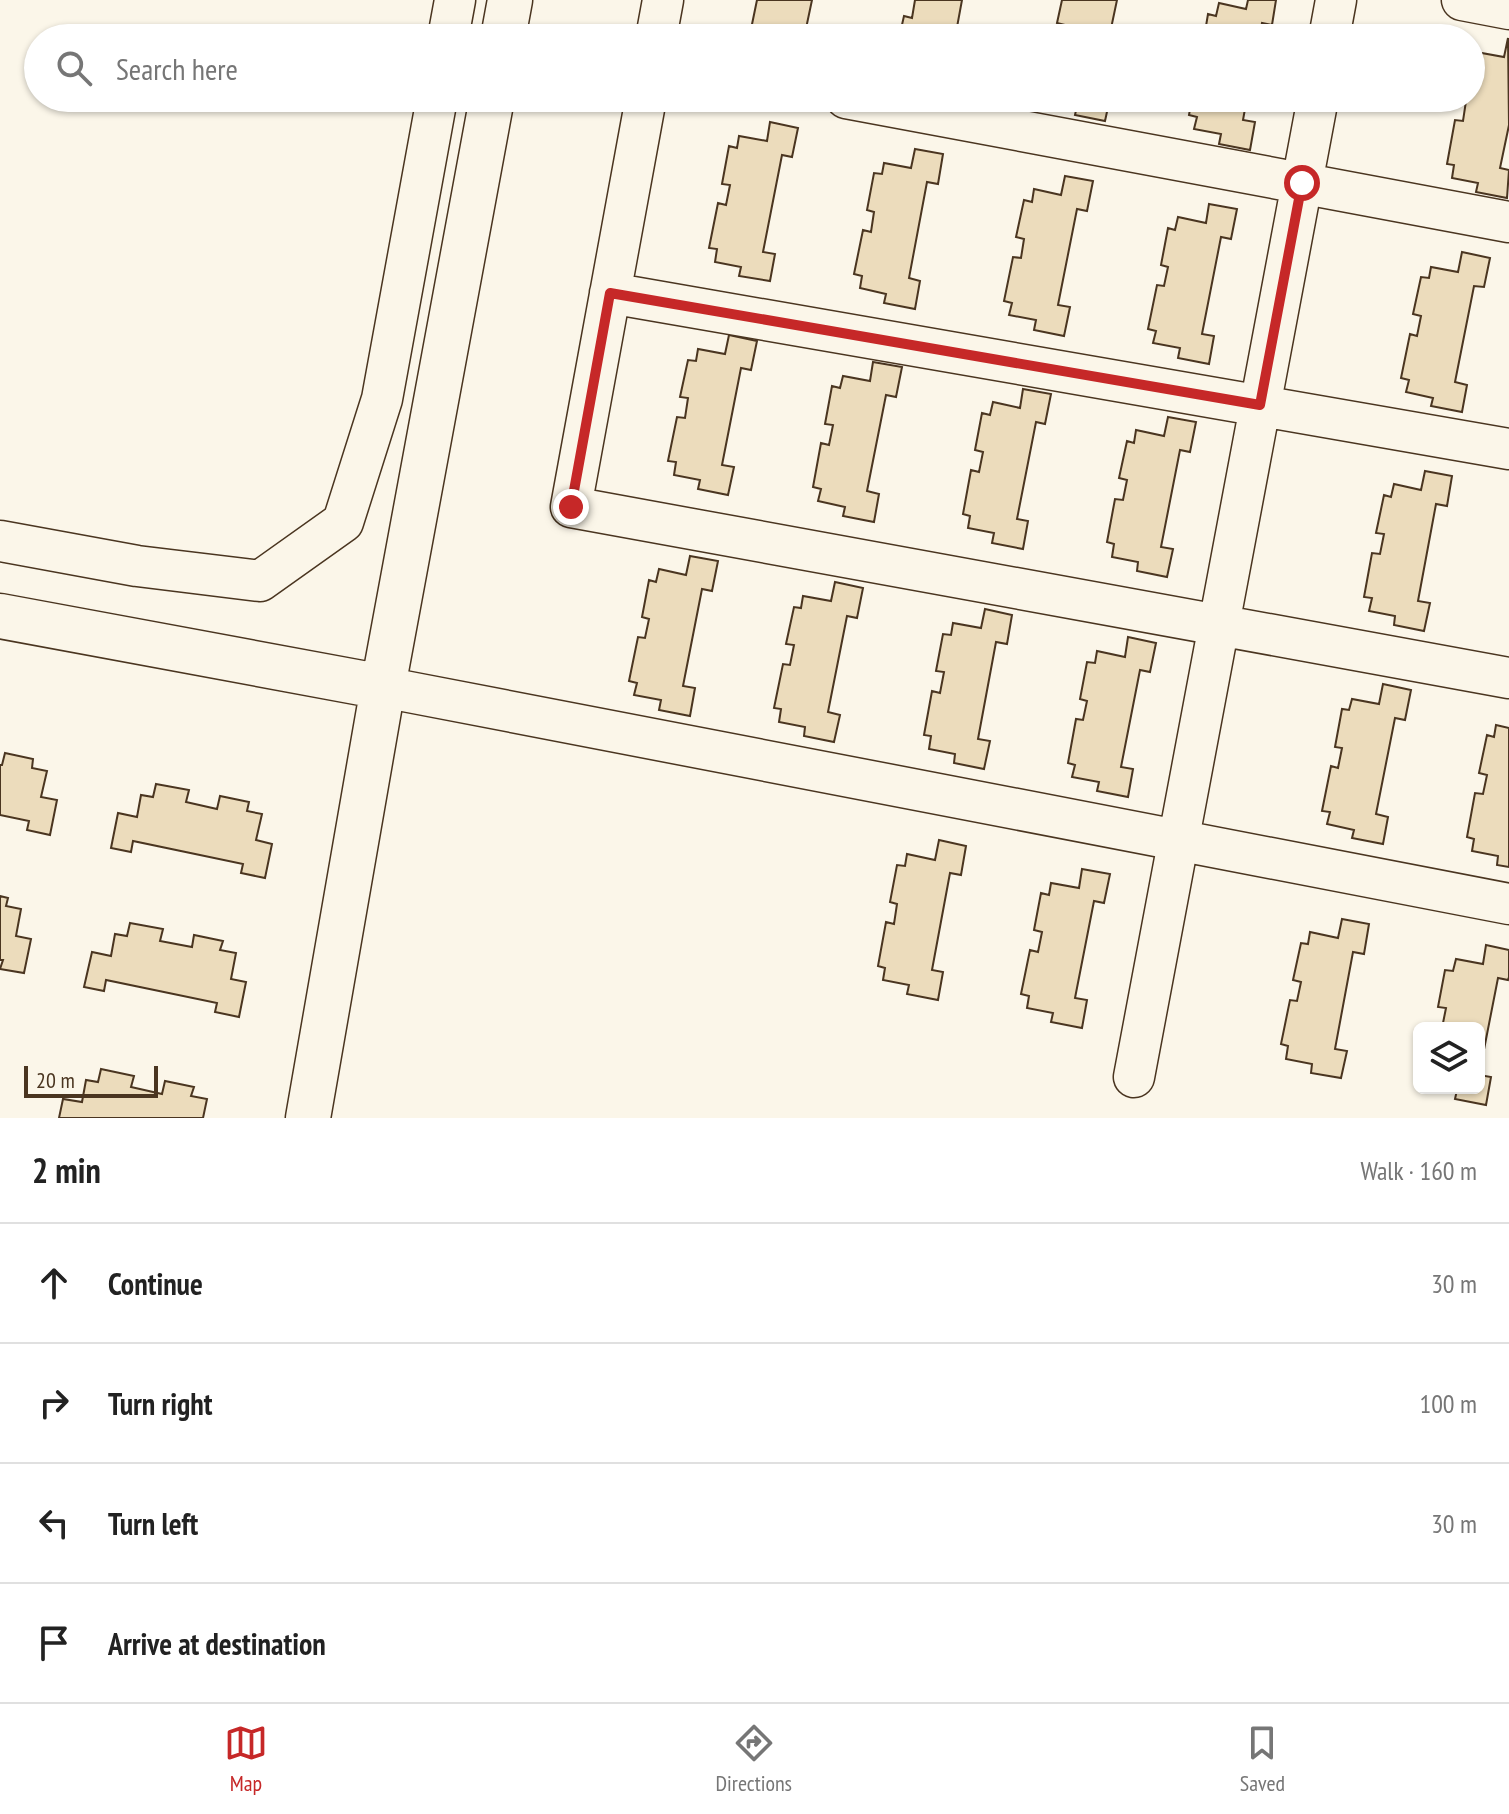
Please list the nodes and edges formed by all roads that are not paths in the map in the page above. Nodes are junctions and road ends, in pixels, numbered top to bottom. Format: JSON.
{"nodes":[{"id":1,"x":455,"y":0,"type":"edge"},
{"id":2,"x":510,"y":0,"type":"edge"},
{"id":3,"x":663,"y":0,"type":"edge"},
{"id":4,"x":1336,"y":0,"type":"edge"},
{"id":5,"x":1462,"y":0,"type":"edge"},
{"id":6,"x":1509,"y":9,"type":"edge"},
{"id":7,"x":451,"y":24,"type":"edge"},
{"id":8,"x":506,"y":24,"type":"edge"},
{"id":9,"x":659,"y":24,"type":"edge"},
{"id":10,"x":1332,"y":24,"type":"edge"},
{"id":11,"x":434,"y":112,"type":"edge"},
{"id":12,"x":489,"y":112,"type":"edge"},
{"id":13,"x":643,"y":112,"type":"edge"},
{"id":14,"x":921,"y":112,"type":"edge"},
{"id":15,"x":1315,"y":112,"type":"edge"},
{"id":16,"x":1302,"y":183,"type":"junction"},
{"id":17,"x":1509,"y":222,"type":"edge"},
{"id":18,"x":610,"y":293,"type":"junction"},
{"id":19,"x":1260,"y":405,"type":"junction"},
{"id":20,"x":1509,"y":449,"type":"edge"},
{"id":21,"x":0,"y":541,"type":"edge"},
{"id":22,"x":0,"y":616,"type":"edge"},
{"id":23,"x":1219,"y":625,"type":"junction"},
{"id":24,"x":1509,"y":678,"type":"edge"},
{"id":25,"x":383,"y":687,"type":"junction"},
{"id":26,"x":1179,"y":840,"type":"junction"},
{"id":27,"x":1509,"y":904,"type":"edge"},
{"id":28,"x":1134,"y":1077,"type":"dead end"},
{"id":29,"x":308,"y":1118,"type":"edge"}],
"edges":[{"from":1,"to":7,"type":"street"},
{"from":2,"to":8,"type":"main road"},
{"from":3,"to":9,"type":"street"},
{"from":4,"to":10,"type":"street"},
{"from":5,"to":6,"type":"street"},
{"from":11,"to":21,"type":"street"},
{"from":12,"to":25,"type":"main road"},
{"from":13,"to":18,"type":"street"},
{"from":14,"to":16,"type":"street"},
{"from":15,"to":16,"type":"street"},
{"from":16,"to":17,"type":"street"},
{"from":16,"to":19,"type":"street"},
{"from":18,"to":19,"type":"street"},
{"from":18,"to":23,"type":"street"},
{"from":19,"to":20,"type":"street"},
{"from":19,"to":23,"type":"street"},
{"from":22,"to":25,"type":"main road"},
{"from":23,"to":24,"type":"street"},
{"from":23,"to":26,"type":"street"},
{"from":25,"to":26,"type":"street"},
{"from":25,"to":29,"type":"main road"},
{"from":26,"to":27,"type":"street"},
{"from":26,"to":28,"type":"street"}]}
